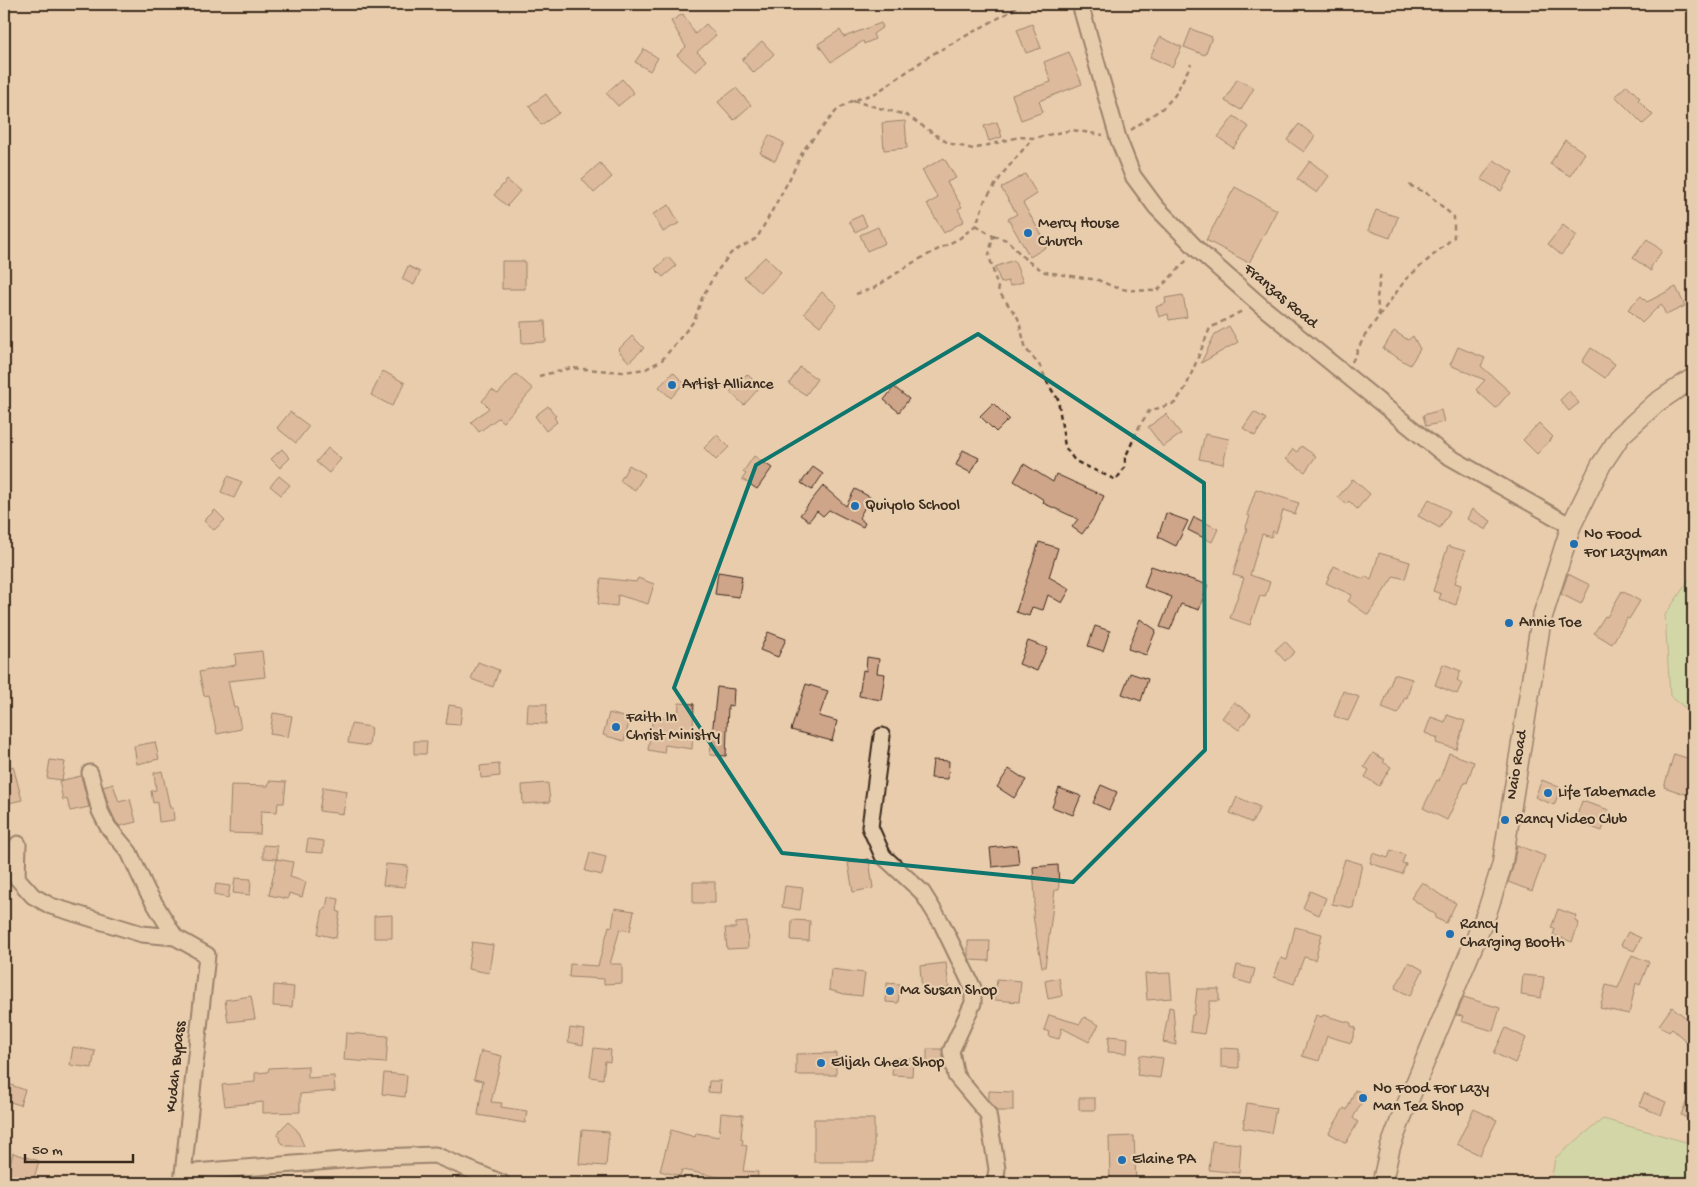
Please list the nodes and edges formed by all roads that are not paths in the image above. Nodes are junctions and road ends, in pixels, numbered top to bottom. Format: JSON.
{"nodes":[{"id":1,"x":1080,"y":4,"type":"edge"},
{"id":2,"x":1693,"y":378,"type":"edge"},
{"id":3,"x":1570,"y":526,"type":"junction"},
{"id":4,"x":882,"y":736,"type":"dead end"},
{"id":5,"x":90,"y":773,"type":"dead end"},
{"id":6,"x":18,"y":844,"type":"dead end"},
{"id":7,"x":176,"y":937,"type":"junction"},
{"id":8,"x":182,"y":1178,"type":"edge"},
{"id":9,"x":502,"y":1183,"type":"edge"},
{"id":10,"x":995,"y":1183,"type":"edge"},
{"id":11,"x":1382,"y":1183,"type":"edge"}],
"edges":[{"from":1,"to":3,"type":"street","name":"Franzas Road"},
{"from":2,"to":3,"type":"street","name":"Naio Road"},
{"from":3,"to":11,"type":"street","name":"Naio Road"},
{"from":4,"to":10,"type":"street"},
{"from":5,"to":7,"type":"street"},
{"from":6,"to":7,"type":"street"},
{"from":7,"to":8,"type":"street","name":"Kudah Bypass"},
{"from":8,"to":9,"type":"street"}]}
